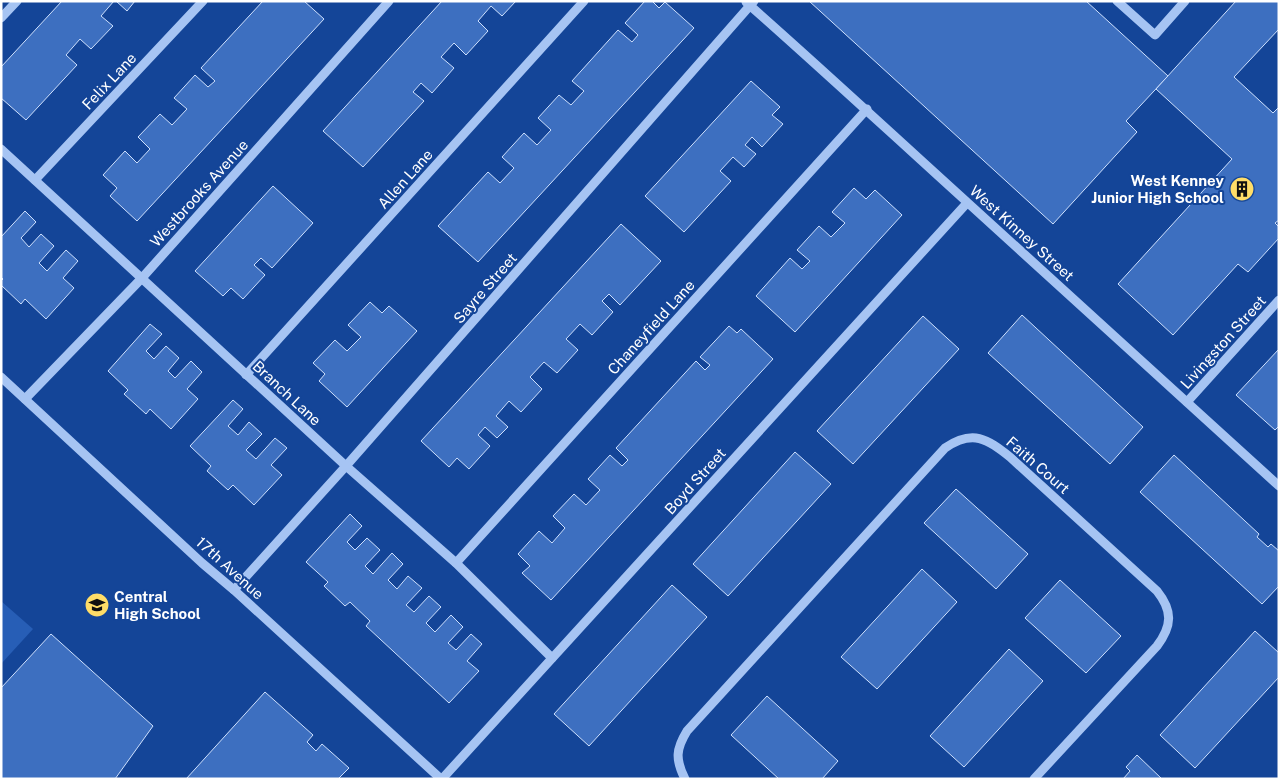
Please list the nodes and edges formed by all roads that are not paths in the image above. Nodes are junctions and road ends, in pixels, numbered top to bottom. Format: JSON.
{"nodes":[{"id":1,"x":17,"y":1,"type":"edge"},
{"id":2,"x":203,"y":1,"type":"edge"},
{"id":3,"x":389,"y":1,"type":"edge"},
{"id":4,"x":584,"y":1,"type":"edge"},
{"id":5,"x":1118,"y":1,"type":"edge"},
{"id":6,"x":1186,"y":1,"type":"edge"},
{"id":7,"x":750,"y":3,"type":"edge"},
{"id":8,"x":1,"y":18,"type":"edge"},
{"id":9,"x":867,"y":109,"type":"junction"},
{"id":10,"x":1,"y":149,"type":"edge"},
{"id":11,"x":35,"y":180,"type":"junction"},
{"id":12,"x":967,"y":203,"type":"junction"},
{"id":13,"x":142,"y":278,"type":"junction"},
{"id":14,"x":1279,"y":300,"type":"edge"},
{"id":15,"x":246,"y":374,"type":"junction"},
{"id":16,"x":1,"y":377,"type":"edge"},
{"id":17,"x":25,"y":399,"type":"junction"},
{"id":18,"x":1188,"y":402,"type":"junction"},
{"id":19,"x":346,"y":466,"type":"junction"},
{"id":20,"x":1279,"y":486,"type":"edge"},
{"id":21,"x":456,"y":563,"type":"junction"},
{"id":22,"x":234,"y":590,"type":"junction"},
{"id":23,"x":552,"y":658,"type":"junction"},
{"id":24,"x":441,"y":779,"type":"edge"},
{"id":25,"x":685,"y":779,"type":"edge"},
{"id":26,"x":1034,"y":779,"type":"edge"}],
"edges":[{"from":1,"to":8,"type":"street"},
{"from":2,"to":11,"type":"street","name":"Felix Lane"},
{"from":3,"to":13,"type":"street","name":"Westbrooks Avenue"},
{"from":4,"to":15,"type":"street","name":"Allen Lane"},
{"from":5,"to":6,"type":"street"},
{"from":7,"to":9,"type":"street","name":"West Kinney Street"},
{"from":7,"to":19,"type":"street","name":"Sayre Street"},
{"from":9,"to":12,"type":"street","name":"West Kinney Street"},
{"from":9,"to":21,"type":"street","name":"Chaneyfield Lane"},
{"from":10,"to":11,"type":"street","name":"Branch Lane"},
{"from":11,"to":13,"type":"street","name":"Branch Lane"},
{"from":12,"to":18,"type":"street","name":"West Kinney Street"},
{"from":12,"to":23,"type":"street","name":"Boyd Street"},
{"from":13,"to":15,"type":"street","name":"Branch Lane"},
{"from":13,"to":17,"type":"street","name":"Westbrooks Avenue"},
{"from":14,"to":18,"type":"street","name":"Livingston Street"},
{"from":15,"to":19,"type":"street","name":"Branch Lane"},
{"from":16,"to":17,"type":"street","name":"17th Avenue"},
{"from":17,"to":22,"type":"street","name":"17th Avenue"},
{"from":18,"to":20,"type":"street","name":"West Kinney Street"},
{"from":19,"to":21,"type":"street","name":"Branch Lane"},
{"from":19,"to":22,"type":"street","name":"Sayre Street"},
{"from":21,"to":23,"type":"street","name":"Branch Lane"},
{"from":22,"to":24,"type":"street","name":"17th Avenue"},
{"from":23,"to":24,"type":"street","name":"Boyd Street"},
{"from":25,"to":26,"type":"street","name":"Faith Court"}]}
